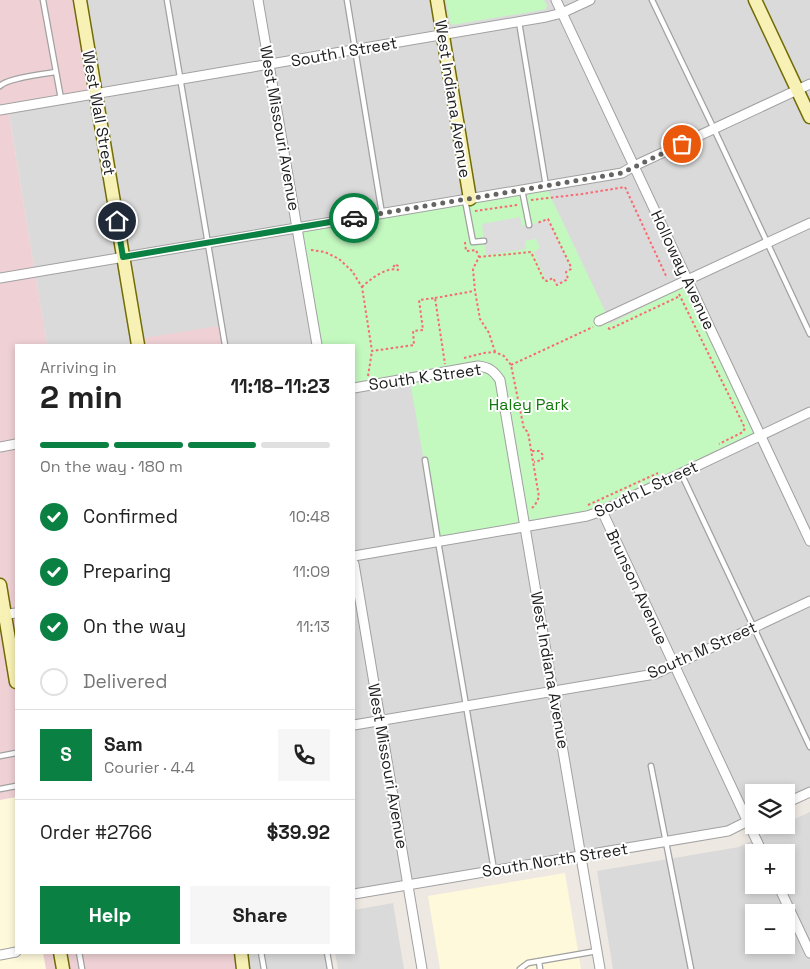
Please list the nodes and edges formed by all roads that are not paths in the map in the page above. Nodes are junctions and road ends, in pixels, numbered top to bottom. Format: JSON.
{"nodes":[{"id":1,"x":43,"y":0,"type":"edge"},
{"id":2,"x":80,"y":0,"type":"edge"},
{"id":3,"x":167,"y":0,"type":"edge"},
{"id":4,"x":258,"y":0,"type":"edge"},
{"id":5,"x":347,"y":0,"type":"edge"},
{"id":6,"x":437,"y":0,"type":"edge"},
{"id":7,"x":556,"y":0,"type":"edge"},
{"id":8,"x":590,"y":0,"type":"edge"},
{"id":9,"x":652,"y":0,"type":"edge"},
{"id":10,"x":755,"y":0,"type":"edge"},
{"id":11,"x":562,"y":13,"type":"junction"},
{"id":12,"x":519,"y":22,"type":"junction"},
{"id":13,"x":442,"y":35,"type":"junction"},
{"id":14,"x":355,"y":50,"type":"junction"},
{"id":15,"x":269,"y":64,"type":"junction"},
{"id":16,"x":56,"y":72,"type":"junction"},
{"id":17,"x":181,"y":79,"type":"junction"},
{"id":18,"x":810,"y":84,"type":"edge"},
{"id":19,"x":0,"y":86,"type":"edge"},
{"id":20,"x":797,"y":90,"type":"junction"},
{"id":21,"x":96,"y":93,"type":"junction"},
{"id":22,"x":61,"y":99,"type":"junction"},
{"id":23,"x":0,"y":110,"type":"edge"},
{"id":24,"x":810,"y":117,"type":"edge"},
{"id":25,"x":714,"y":129,"type":"junction"},
{"id":26,"x":634,"y":166,"type":"junction"},
{"id":27,"x":546,"y":186,"type":"junction"},
{"id":28,"x":522,"y":190,"type":"junction"},
{"id":29,"x":467,"y":203,"type":"junction"},
{"id":30,"x":382,"y":214,"type":"junction"},
{"id":31,"x":810,"y":222,"type":"edge"},
{"id":32,"x":529,"y":225,"type":"dead end"},
{"id":33,"x":297,"y":228,"type":"junction"},
{"id":34,"x":484,"y":240,"type":"dead end"},
{"id":35,"x":208,"y":243,"type":"junction"},
{"id":36,"x":766,"y":243,"type":"junction"},
{"id":37,"x":123,"y":257,"type":"junction"},
{"id":38,"x":0,"y":278,"type":"edge"},
{"id":39,"x":687,"y":280,"type":"junction"},
{"id":40,"x":599,"y":321,"type":"dead end"},
{"id":41,"x":810,"y":334,"type":"edge"},
{"id":42,"x":138,"y":344,"type":"edge"},
{"id":43,"x":225,"y":344,"type":"edge"},
{"id":44,"x":317,"y":344,"type":"edge"},
{"id":45,"x":494,"y":372,"type":"joint"},
{"id":46,"x":355,"y":388,"type":"edge"},
{"id":47,"x":810,"y":412,"type":"edge"},
{"id":48,"x":760,"y":435,"type":"junction"},
{"id":49,"x":15,"y":444,"type":"edge"},
{"id":50,"x":0,"y":447,"type":"edge"},
{"id":51,"x":425,"y":460,"type":"dead end"},
{"id":52,"x":681,"y":473,"type":"junction"},
{"id":53,"x":602,"y":511,"type":"junction"},
{"id":54,"x":525,"y":526,"type":"junction"},
{"id":55,"x":438,"y":541,"type":"junction"},
{"id":56,"x":810,"y":541,"type":"edge"},
{"id":57,"x":355,"y":556,"type":"edge"},
{"id":58,"x":355,"y":570,"type":"edge"},
{"id":59,"x":0,"y":585,"type":"edge"},
{"id":60,"x":810,"y":601,"type":"edge"},
{"id":61,"x":7,"y":614,"type":"edge"},
{"id":62,"x":754,"y":627,"type":"junction"},
{"id":63,"x":675,"y":665,"type":"junction"},
{"id":64,"x":15,"y":674,"type":"edge"},
{"id":65,"x":553,"y":691,"type":"junction"},
{"id":66,"x":465,"y":706,"type":"junction"},
{"id":67,"x":380,"y":720,"type":"junction"},
{"id":68,"x":355,"y":725,"type":"edge"},
{"id":69,"x":810,"y":747,"type":"edge"},
{"id":70,"x":15,"y":753,"type":"edge"},
{"id":71,"x":0,"y":756,"type":"edge"},
{"id":72,"x":651,"y":766,"type":"dead end"},
{"id":73,"x":15,"y":786,"type":"edge"},
{"id":74,"x":0,"y":789,"type":"edge"},
{"id":75,"x":810,"y":792,"type":"edge"},
{"id":76,"x":795,"y":799,"type":"edge"},
{"id":77,"x":745,"y":808,"type":"edge"},
{"id":78,"x":745,"y":823,"type":"edge"},
{"id":79,"x":666,"y":842,"type":"junction"},
{"id":80,"x":581,"y":856,"type":"junction"},
{"id":81,"x":494,"y":870,"type":"junction"},
{"id":82,"x":408,"y":885,"type":"junction"},
{"id":83,"x":355,"y":894,"type":"edge"},
{"id":84,"x":782,"y":894,"type":"edge"},
{"id":85,"x":15,"y":952,"type":"edge"},
{"id":86,"x":598,"y":952,"type":"junction"},
{"id":87,"x":60,"y":954,"type":"edge"},
{"id":88,"x":79,"y":954,"type":"edge"},
{"id":89,"x":241,"y":954,"type":"edge"},
{"id":90,"x":261,"y":954,"type":"edge"},
{"id":91,"x":327,"y":954,"type":"edge"},
{"id":92,"x":810,"y":954,"type":"edge"},
{"id":93,"x":0,"y":955,"type":"edge"},
{"id":94,"x":539,"y":961,"type":"junction"},
{"id":95,"x":63,"y":969,"type":"edge"},
{"id":96,"x":82,"y":969,"type":"edge"},
{"id":97,"x":243,"y":969,"type":"edge"},
{"id":98,"x":264,"y":969,"type":"edge"},
{"id":99,"x":330,"y":969,"type":"edge"},
{"id":100,"x":422,"y":969,"type":"edge"},
{"id":101,"x":520,"y":969,"type":"edge"},
{"id":102,"x":540,"y":969,"type":"edge"},
{"id":103,"x":600,"y":969,"type":"edge"},
{"id":104,"x":691,"y":969,"type":"edge"}],
"edges":[{"from":1,"to":16,"type":"lane"},
{"from":2,"to":21,"type":"street","name":"West Wall Street"},
{"from":3,"to":17,"type":"lane"},
{"from":4,"to":15,"type":"street","name":"West Missouri Avenue"},
{"from":5,"to":14,"type":"lane"},
{"from":6,"to":13,"type":"street","name":"West Indiana Avenue"},
{"from":7,"to":11,"type":"street","name":"Holloway Avenue"},
{"from":8,"to":11,"type":"street","name":"South I Street"},
{"from":9,"to":25,"type":"lane"},
{"from":10,"to":20,"type":"street"},
{"from":11,"to":12,"type":"street","name":"South I Street"},
{"from":11,"to":26,"type":"street","name":"Holloway Avenue"},
{"from":12,"to":13,"type":"street","name":"South I Street"},
{"from":12,"to":27,"type":"lane"},
{"from":13,"to":14,"type":"street","name":"South I Street"},
{"from":13,"to":29,"type":"street","name":"West Indiana Avenue"},
{"from":14,"to":15,"type":"street","name":"South I Street"},
{"from":14,"to":30,"type":"lane"},
{"from":15,"to":17,"type":"street","name":"South I Street"},
{"from":15,"to":33,"type":"street","name":"West Missouri Avenue"},
{"from":16,"to":19,"type":"lane"},
{"from":16,"to":22,"type":"lane"},
{"from":17,"to":21,"type":"street","name":"South I Street"},
{"from":17,"to":35,"type":"lane"},
{"from":18,"to":20,"type":"street"},
{"from":20,"to":24,"type":"street"},
{"from":20,"to":25,"type":"street"},
{"from":21,"to":22,"type":"street","name":"South I Street"},
{"from":21,"to":37,"type":"street","name":"West Wall Street"},
{"from":22,"to":23,"type":"street","name":"South I Street"},
{"from":25,"to":26,"type":"street"},
{"from":25,"to":36,"type":"lane"},
{"from":26,"to":27,"type":"street"},
{"from":26,"to":39,"type":"street","name":"Holloway Avenue"},
{"from":27,"to":28,"type":"street"},
{"from":28,"to":29,"type":"street"},
{"from":28,"to":32,"type":"lane"},
{"from":29,"to":30,"type":"street"},
{"from":29,"to":34,"type":"lane"},
{"from":30,"to":33,"type":"street"},
{"from":31,"to":36,"type":"street"},
{"from":33,"to":35,"type":"street"},
{"from":33,"to":44,"type":"street","name":"West Missouri Avenue"},
{"from":35,"to":37,"type":"street"},
{"from":35,"to":43,"type":"lane"},
{"from":36,"to":39,"type":"street"},
{"from":36,"to":41,"type":"lane"},
{"from":37,"to":38,"type":"street"},
{"from":37,"to":42,"type":"street","name":"West Wall Street"},
{"from":39,"to":40,"type":"street"},
{"from":39,"to":48,"type":"street","name":"Holloway Avenue"},
{"from":45,"to":46,"type":"street","name":"South K Street"},
{"from":45,"to":54,"type":"street","name":"West Indiana Avenue"},
{"from":47,"to":48,"type":"street","name":"South L Street"},
{"from":48,"to":52,"type":"street","name":"South L Street"},
{"from":48,"to":56,"type":"street","name":"Holloway Avenue"},
{"from":49,"to":50,"type":"street"},
{"from":51,"to":55,"type":"lane"},
{"from":52,"to":53,"type":"street","name":"South L Street"},
{"from":52,"to":62,"type":"lane"},
{"from":53,"to":54,"type":"street","name":"South L Street"},
{"from":53,"to":63,"type":"street","name":"Brunson Avenue"},
{"from":54,"to":55,"type":"street","name":"South L Street"},
{"from":54,"to":65,"type":"street","name":"West Indiana Avenue"},
{"from":55,"to":57,"type":"street","name":"South L Street"},
{"from":55,"to":66,"type":"lane"},
{"from":58,"to":67,"type":"street","name":"West Missouri Avenue"},
{"from":59,"to":61,"type":"street"},
{"from":60,"to":62,"type":"street","name":"South M Street"},
{"from":61,"to":64,"type":"street"},
{"from":62,"to":63,"type":"street","name":"South M Street"},
{"from":62,"to":69,"type":"lane"},
{"from":63,"to":65,"type":"street","name":"South M Street"},
{"from":63,"to":77,"type":"street","name":"Brunson Avenue"},
{"from":65,"to":66,"type":"street","name":"South M Street"},
{"from":65,"to":80,"type":"street","name":"West Indiana Avenue"},
{"from":66,"to":67,"type":"street","name":"South M Street"},
{"from":66,"to":81,"type":"lane"},
{"from":67,"to":68,"type":"street","name":"South M Street"},
{"from":67,"to":82,"type":"street","name":"West Missouri Avenue"},
{"from":70,"to":71,"type":"lane"},
{"from":72,"to":79,"type":"lane"},
{"from":73,"to":74,"type":"lane"},
{"from":75,"to":76,"type":"street"},
{"from":78,"to":79,"type":"street","name":"South North Street"},
{"from":79,"to":80,"type":"street","name":"South North Street"},
{"from":79,"to":104,"type":"lane"},
{"from":80,"to":81,"type":"street","name":"South North Street"},
{"from":80,"to":86,"type":"street","name":"West Indiana Avenue"},
{"from":81,"to":82,"type":"street","name":"South North Street"},
{"from":82,"to":83,"type":"street","name":"South North Street"},
{"from":82,"to":100,"type":"street","name":"West Missouri Avenue"},
{"from":84,"to":92,"type":"street"},
{"from":85,"to":93,"type":"street"},
{"from":86,"to":94,"type":"lane"},
{"from":86,"to":103,"type":"street","name":"West Indiana Avenue"},
{"from":87,"to":95,"type":"street"},
{"from":88,"to":96,"type":"lane"},
{"from":89,"to":97,"type":"street"},
{"from":90,"to":98,"type":"lane"},
{"from":91,"to":99,"type":"lane"},
{"from":94,"to":101,"type":"lane"},
{"from":94,"to":102,"type":"lane"}]}
